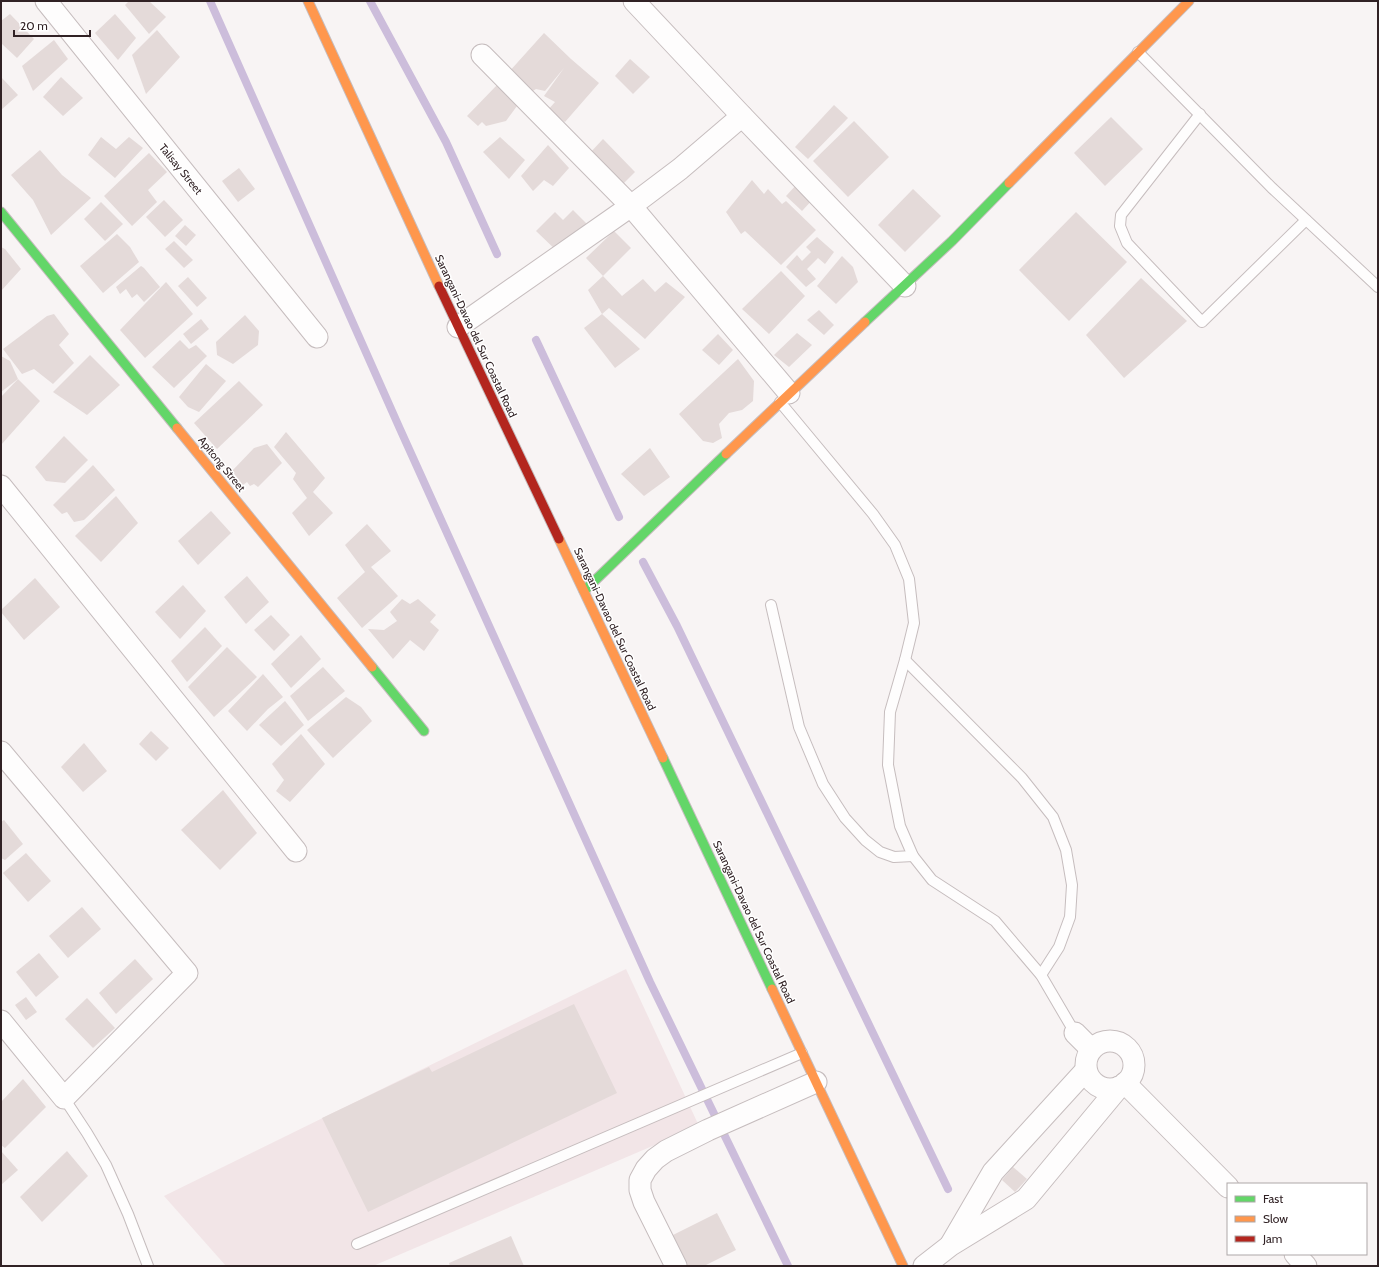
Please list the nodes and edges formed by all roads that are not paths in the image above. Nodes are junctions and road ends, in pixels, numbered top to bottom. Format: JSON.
{"nodes":[{"id":1,"x":46,"y":1,"type":"edge"},
{"id":2,"x":308,"y":1,"type":"edge"},
{"id":3,"x":634,"y":1,"type":"edge"},
{"id":4,"x":1189,"y":1,"type":"edge"},
{"id":5,"x":1138,"y":52,"type":"junction"},
{"id":6,"x":482,"y":55,"type":"dead end"},
{"id":7,"x":1200,"y":114,"type":"junction"},
{"id":8,"x":742,"y":116,"type":"junction"},
{"id":9,"x":631,"y":206,"type":"junction"},
{"id":10,"x":1,"y":212,"type":"edge"},
{"id":11,"x":1306,"y":220,"type":"junction"},
{"id":12,"x":905,"y":286,"type":"junction"},
{"id":13,"x":1378,"y":287,"type":"edge"},
{"id":14,"x":458,"y":327,"type":"junction"},
{"id":15,"x":317,"y":338,"type":"dead end"},
{"id":16,"x":785,"y":397,"type":"junction"},
{"id":17,"x":1,"y":486,"type":"edge"},
{"id":18,"x":584,"y":591,"type":"junction"},
{"id":19,"x":771,"y":605,"type":"dead end"},
{"id":20,"x":905,"y":660,"type":"junction"},
{"id":21,"x":424,"y":731,"type":"dead end"},
{"id":22,"x":1,"y":752,"type":"edge"},
{"id":23,"x":296,"y":851,"type":"dead end"},
{"id":24,"x":913,"y":856,"type":"junction"},
{"id":25,"x":1041,"y":975,"type":"junction"},
{"id":26,"x":1,"y":1021,"type":"edge"},
{"id":27,"x":1075,"y":1033,"type":"joint"},
{"id":28,"x":1091,"y":1049,"type":"junction"},
{"id":29,"x":802,"y":1053,"type":"junction"},
{"id":30,"x":1086,"y":1070,"type":"junction"},
{"id":31,"x":816,"y":1082,"type":"junction"},
{"id":32,"x":1122,"y":1085,"type":"junction"},
{"id":33,"x":64,"y":1098,"type":"junction"},
{"id":34,"x":1227,"y":1186,"type":"edge"},
{"id":35,"x":357,"y":1244,"type":"dead end"},
{"id":36,"x":951,"y":1245,"type":"junction"},
{"id":37,"x":1295,"y":1255,"type":"edge"},
{"id":38,"x":148,"y":1266,"type":"edge"},
{"id":39,"x":676,"y":1266,"type":"edge"},
{"id":40,"x":903,"y":1266,"type":"edge"},
{"id":41,"x":924,"y":1266,"type":"edge"},
{"id":42,"x":1306,"y":1266,"type":"edge"}],
"edges":[{"from":1,"to":15,"type":"street","name":"Talisay Street"},
{"from":2,"to":14,"type":"street","name":"Sarangani-Davao del Sur Coastal Road"},
{"from":3,"to":8,"type":"street"},
{"from":4,"to":5,"type":"street"},
{"from":5,"to":7,"type":"lane"},
{"from":5,"to":12,"type":"street"},
{"from":6,"to":9,"type":"street"},
{"from":7,"to":11,"type":"lane"},
{"from":7,"to":11,"type":"lane"},
{"from":8,"to":9,"type":"street"},
{"from":8,"to":12,"type":"street"},
{"from":9,"to":14,"type":"street"},
{"from":9,"to":16,"type":"street"},
{"from":10,"to":21,"type":"street","name":"Apitong Street"},
{"from":11,"to":13,"type":"lane"},
{"from":12,"to":16,"type":"street"},
{"from":14,"to":18,"type":"street","name":"Sarangani-Davao del Sur Coastal Road"},
{"from":16,"to":18,"type":"street"},
{"from":16,"to":20,"type":"lane"},
{"from":17,"to":23,"type":"street"},
{"from":18,"to":29,"type":"street","name":"Sarangani-Davao del Sur Coastal Road"},
{"from":19,"to":24,"type":"lane"},
{"from":20,"to":24,"type":"lane"},
{"from":20,"to":25,"type":"lane"},
{"from":22,"to":33,"type":"street"},
{"from":24,"to":25,"type":"lane"},
{"from":25,"to":27,"type":"lane"},
{"from":26,"to":33,"type":"street"},
{"from":27,"to":28,"type":"street"},
{"from":28,"to":30,"type":"street"},
{"from":28,"to":32,"type":"street"},
{"from":29,"to":31,"type":"street","name":"Sarangani-Davao del Sur Coastal Road"},
{"from":29,"to":35,"type":"lane"},
{"from":30,"to":32,"type":"street"},
{"from":30,"to":36,"type":"street"},
{"from":31,"to":39,"type":"street"},
{"from":31,"to":40,"type":"street","name":"Sarangani-Davao del Sur Coastal Road"},
{"from":32,"to":34,"type":"street"},
{"from":32,"to":36,"type":"street"},
{"from":33,"to":38,"type":"lane"},
{"from":36,"to":41,"type":"street"},
{"from":37,"to":42,"type":"street"}]}
